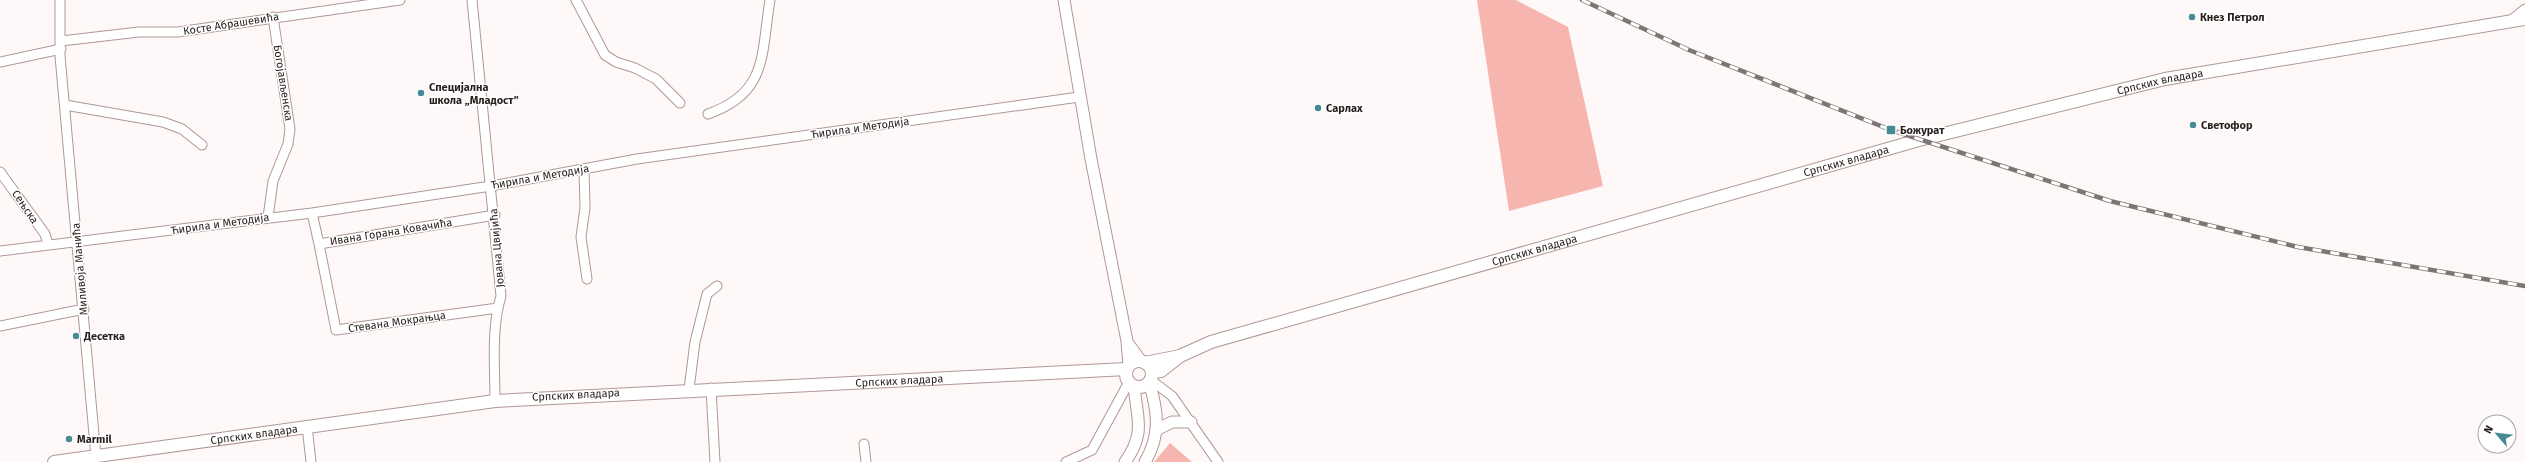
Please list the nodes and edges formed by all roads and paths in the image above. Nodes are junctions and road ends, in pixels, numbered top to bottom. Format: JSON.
{"nodes":[{"id":1,"x":60,"y":0,"type":"edge"},
{"id":2,"x":400,"y":0,"type":"edge"},
{"id":3,"x":472,"y":0,"type":"edge"},
{"id":4,"x":576,"y":0,"type":"edge"},
{"id":5,"x":770,"y":0,"type":"edge"},
{"id":6,"x":1064,"y":0,"type":"edge"},
{"id":7,"x":2525,"y":9,"type":"edge"},
{"id":8,"x":273,"y":17,"type":"junction"},
{"id":9,"x":2525,"y":19,"type":"edge"},
{"id":10,"x":2510,"y":21,"type":"junction"},
{"id":11,"x":61,"y":45,"type":"junction"},
{"id":12,"x":0,"y":62,"type":"edge"},
{"id":13,"x":1079,"y":97,"type":"junction"},
{"id":14,"x":680,"y":103,"type":"dead end"},
{"id":15,"x":65,"y":105,"type":"junction"},
{"id":16,"x":708,"y":114,"type":"dead end"},
{"id":17,"x":202,"y":145,"type":"dead end"},
{"id":18,"x":584,"y":169,"type":"junction"},
{"id":19,"x":0,"y":172,"type":"edge"},
{"id":20,"x":491,"y":186,"type":"junction"},
{"id":21,"x":312,"y":213,"type":"junction"},
{"id":22,"x":495,"y":215,"type":"junction"},
{"id":23,"x":268,"y":218,"type":"junction"},
{"id":24,"x":78,"y":242,"type":"junction"},
{"id":25,"x":48,"y":244,"type":"junction"},
{"id":26,"x":319,"y":244,"type":"junction"},
{"id":27,"x":0,"y":251,"type":"edge"},
{"id":28,"x":587,"y":279,"type":"dead end"},
{"id":29,"x":717,"y":286,"type":"dead end"},
{"id":30,"x":498,"y":308,"type":"junction"},
{"id":31,"x":84,"y":309,"type":"junction"},
{"id":32,"x":0,"y":326,"type":"edge"},
{"id":33,"x":1127,"y":341,"type":"junction"},
{"id":34,"x":1148,"y":372,"type":"junction"},
{"id":35,"x":1129,"y":376,"type":"junction"},
{"id":36,"x":712,"y":388,"type":"junction"},
{"id":37,"x":689,"y":389,"type":"junction"},
{"id":38,"x":495,"y":401,"type":"junction"},
{"id":39,"x":1191,"y":422,"type":"junction"},
{"id":40,"x":307,"y":426,"type":"junction"},
{"id":41,"x":1158,"y":429,"type":"junction"},
{"id":42,"x":864,"y":444,"type":"dead end"},
{"id":43,"x":96,"y":457,"type":"junction"},
{"id":44,"x":54,"y":462,"type":"edge"},
{"id":45,"x":311,"y":462,"type":"edge"},
{"id":46,"x":715,"y":462,"type":"edge"},
{"id":47,"x":866,"y":462,"type":"edge"},
{"id":48,"x":1066,"y":462,"type":"edge"},
{"id":49,"x":1125,"y":462,"type":"edge"},
{"id":50,"x":1145,"y":462,"type":"edge"},
{"id":51,"x":1218,"y":462,"type":"edge"}],
"edges":[{"from":1,"to":11,"type":"street","name":"Миливоја Манића"},
{"from":2,"to":8,"type":"street","name":"Косте Абрашевића"},
{"from":3,"to":20,"type":"street","name":"Јована Цвијића"},
{"from":4,"to":14,"type":"street"},
{"from":5,"to":16,"type":"street"},
{"from":6,"to":13,"type":"street"},
{"from":7,"to":10,"type":"street"},
{"from":8,"to":11,"type":"street","name":"Косте Абрашевића"},
{"from":8,"to":23,"type":"street","name":"Богојављенска"},
{"from":9,"to":10,"type":"main road","name":"Српских владара"},
{"from":10,"to":34,"type":"main road","name":"Српских владара"},
{"from":11,"to":12,"type":"street","name":"Косте Абрашевића"},
{"from":11,"to":15,"type":"street","name":"Миливоја Манића"},
{"from":13,"to":18,"type":"street","name":"Ћирила и Методија"},
{"from":13,"to":33,"type":"street"},
{"from":15,"to":17,"type":"street"},
{"from":15,"to":24,"type":"street","name":"Миливоја Манића"},
{"from":18,"to":20,"type":"street","name":"Ћирила и Методија"},
{"from":18,"to":28,"type":"street"},
{"from":19,"to":25,"type":"street","name":"Сењска"},
{"from":20,"to":21,"type":"street","name":"Ћирила и Методија"},
{"from":20,"to":22,"type":"street","name":"Јована Цвијића"},
{"from":21,"to":23,"type":"street","name":"Ћирила и Методија"},
{"from":21,"to":26,"type":"street","name":"Ивана Горана Ковачића"},
{"from":22,"to":26,"type":"street","name":"Ивана Горана Ковачића"},
{"from":22,"to":30,"type":"street","name":"Јована Цвијића"},
{"from":23,"to":24,"type":"street","name":"Ћирила и Методија"},
{"from":24,"to":25,"type":"street","name":"Ћирила и Методија"},
{"from":24,"to":31,"type":"street","name":"Миливоја Манића"},
{"from":25,"to":27,"type":"street","name":"Ћирила и Методија"},
{"from":26,"to":30,"type":"street","name":"Стевана Мокрањца"},
{"from":29,"to":37,"type":"street"},
{"from":30,"to":38,"type":"street","name":"Јована Цвијића"},
{"from":31,"to":32,"type":"street"},
{"from":31,"to":43,"type":"street","name":"Миливоја Манића"},
{"from":33,"to":34,"type":"street"},
{"from":33,"to":35,"type":"street"},
{"from":34,"to":35,"type":"main road"},
{"from":34,"to":35,"type":"main road"},
{"from":34,"to":39,"type":"street"},
{"from":34,"to":41,"type":"street"},
{"from":35,"to":36,"type":"main road","name":"Српских владара"},
{"from":35,"to":48,"type":"street"},
{"from":35,"to":49,"type":"street"},
{"from":36,"to":37,"type":"main road","name":"Српских владара"},
{"from":36,"to":46,"type":"street"},
{"from":37,"to":38,"type":"main road","name":"Српских владара"},
{"from":38,"to":40,"type":"main road","name":"Српских владара"},
{"from":39,"to":41,"type":"street"},
{"from":39,"to":51,"type":"street"},
{"from":40,"to":43,"type":"main road","name":"Српских владара"},
{"from":40,"to":45,"type":"street"},
{"from":41,"to":50,"type":"street"},
{"from":42,"to":47,"type":"street"},
{"from":43,"to":44,"type":"main road","name":"Српских владара"}]}
